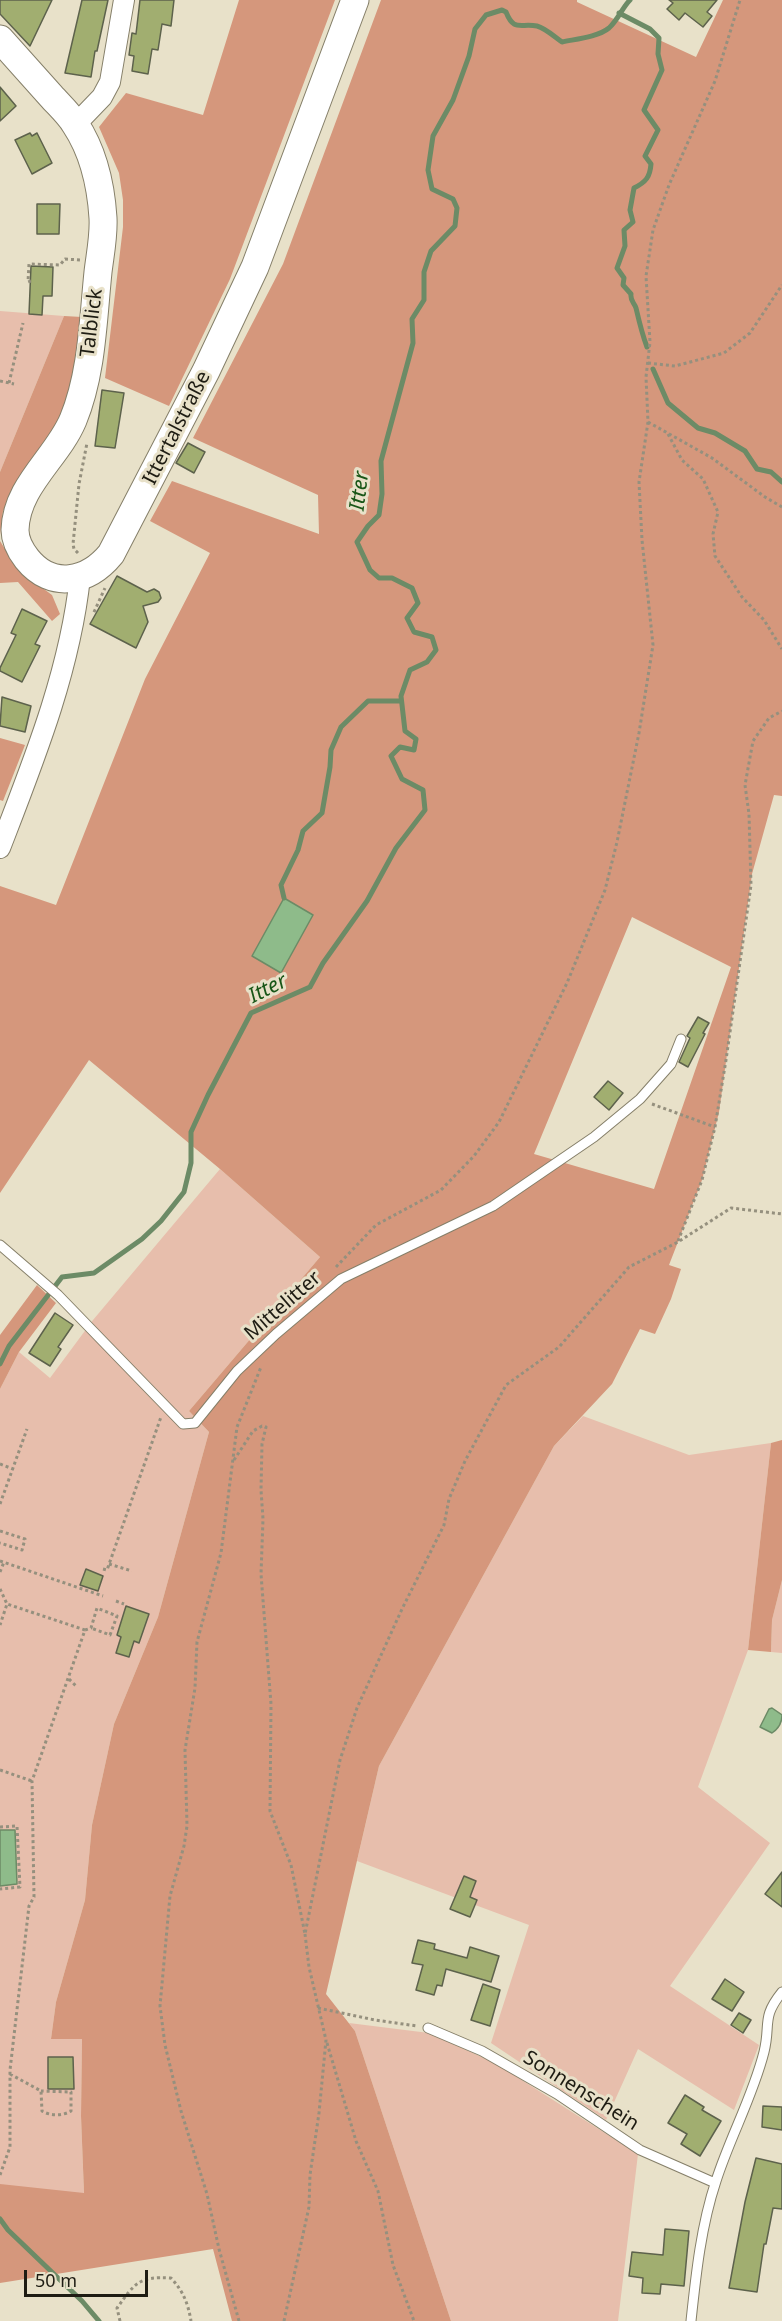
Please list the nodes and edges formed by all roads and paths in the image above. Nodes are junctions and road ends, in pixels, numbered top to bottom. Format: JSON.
{"nodes":[{"id":1,"x":124,"y":0,"type":"edge"},
{"id":2,"x":355,"y":0,"type":"edge"},
{"id":3,"x":740,"y":0,"type":"edge"},
{"id":4,"x":0,"y":39,"type":"edge"},
{"id":5,"x":76,"y":124,"type":"junction"},
{"id":6,"x":60,"y":265,"type":"dead end"},
{"id":7,"x":31,"y":281,"type":"dead end"},
{"id":8,"x":782,"y":285,"type":"edge"},
{"id":9,"x":23,"y":323,"type":"dead end"},
{"id":10,"x":648,"y":363,"type":"junction"},
{"id":11,"x":0,"y":381,"type":"edge"},
{"id":12,"x":9,"y":383,"type":"junction"},
{"id":13,"x":14,"y":384,"type":"dead end"},
{"id":14,"x":648,"y":422,"type":"junction"},
{"id":15,"x":668,"y":434,"type":"junction"},
{"id":16,"x":87,"y":441,"type":"dead end"},
{"id":17,"x":782,"y":507,"type":"edge"},
{"id":18,"x":84,"y":566,"type":"junction"},
{"id":19,"x":110,"y":579,"type":"dead end"},
{"id":20,"x":90,"y":620,"type":"dead end"},
{"id":21,"x":782,"y":649,"type":"edge"},
{"id":22,"x":782,"y":711,"type":"edge"},
{"id":23,"x":0,"y":848,"type":"edge"},
{"id":24,"x":681,"y":1039,"type":"dead end"},
{"id":25,"x":640,"y":1099,"type":"junction"},
{"id":26,"x":715,"y":1127,"type":"junction"},
{"id":27,"x":782,"y":1214,"type":"edge"},
{"id":28,"x":678,"y":1242,"type":"junction"},
{"id":29,"x":0,"y":1245,"type":"edge"},
{"id":30,"x":336,"y":1267,"type":"dead end"},
{"id":31,"x":263,"y":1363,"type":"dead end"},
{"id":32,"x":161,"y":1418,"type":"dead end"},
{"id":33,"x":27,"y":1429,"type":"dead end"},
{"id":34,"x":233,"y":1461,"type":"junction"},
{"id":35,"x":0,"y":1464,"type":"edge"},
{"id":36,"x":13,"y":1469,"type":"junction"},
{"id":37,"x":0,"y":1504,"type":"edge"},
{"id":38,"x":0,"y":1531,"type":"edge"},
{"id":39,"x":0,"y":1543,"type":"edge"},
{"id":40,"x":2,"y":1561,"type":"edge"},
{"id":41,"x":109,"y":1564,"type":"junction"},
{"id":42,"x":103,"y":1569,"type":"dead end"},
{"id":43,"x":132,"y":1571,"type":"dead end"},
{"id":44,"x":0,"y":1572,"type":"edge"},
{"id":45,"x":0,"y":1589,"type":"edge"},
{"id":46,"x":103,"y":1596,"type":"dead end"},
{"id":47,"x":116,"y":1601,"type":"dead end"},
{"id":48,"x":7,"y":1604,"type":"junction"},
{"id":49,"x":124,"y":1604,"type":"dead end"},
{"id":50,"x":0,"y":1625,"type":"edge"},
{"id":51,"x":91,"y":1628,"type":"junction"},
{"id":52,"x":85,"y":1630,"type":"junction"},
{"id":53,"x":69,"y":1679,"type":"junction"},
{"id":54,"x":76,"y":1686,"type":"dead end"},
{"id":55,"x":0,"y":1770,"type":"edge"},
{"id":56,"x":32,"y":1781,"type":"junction"},
{"id":57,"x":0,"y":1827,"type":"edge"},
{"id":58,"x":0,"y":1889,"type":"edge"},
{"id":59,"x":306,"y":1934,"type":"junction"},
{"id":60,"x":782,"y":1992,"type":"edge"},
{"id":61,"x":318,"y":2008,"type":"junction"},
{"id":62,"x":428,"y":2028,"type":"joint"},
{"id":63,"x":326,"y":2040,"type":"junction"},
{"id":64,"x":10,"y":2074,"type":"junction"},
{"id":65,"x":41,"y":2091,"type":"junction"},
{"id":66,"x":0,"y":2175,"type":"edge"},
{"id":67,"x":715,"y":2183,"type":"junction"},
{"id":68,"x":120,"y":2321,"type":"edge"},
{"id":69,"x":191,"y":2321,"type":"edge"},
{"id":70,"x":239,"y":2321,"type":"edge"},
{"id":71,"x":284,"y":2321,"type":"edge"},
{"id":72,"x":414,"y":2321,"type":"edge"},
{"id":73,"x":691,"y":2321,"type":"edge"}],
"edges":[{"from":1,"to":5,"type":"street"},
{"from":2,"to":18,"type":"main road","name":"Ittertalstraße"},
{"from":3,"to":10,"type":"path"},
{"from":4,"to":5,"type":"main road","name":"Talblick"},
{"from":5,"to":18,"type":"main road","name":"Talblick"},
{"from":6,"to":7,"type":"path"},
{"from":8,"to":10,"type":"path"},
{"from":9,"to":12,"type":"path"},
{"from":10,"to":14,"type":"path"},
{"from":11,"to":12,"type":"path"},
{"from":12,"to":13,"type":"path"},
{"from":14,"to":15,"type":"path"},
{"from":14,"to":30,"type":"path"},
{"from":15,"to":17,"type":"path"},
{"from":15,"to":21,"type":"path"},
{"from":16,"to":18,"type":"path"},
{"from":18,"to":23,"type":"street"},
{"from":19,"to":20,"type":"path"},
{"from":22,"to":26,"type":"path"},
{"from":24,"to":25,"type":"lane"},
{"from":25,"to":26,"type":"path"},
{"from":25,"to":29,"type":"lane","name":"Mittelitter"},
{"from":26,"to":28,"type":"path"},
{"from":27,"to":28,"type":"path"},
{"from":28,"to":59,"type":"path"},
{"from":31,"to":34,"type":"path"},
{"from":32,"to":41,"type":"path"},
{"from":33,"to":36,"type":"path"},
{"from":34,"to":59,"type":"path"},
{"from":34,"to":70,"type":"path"},
{"from":35,"to":36,"type":"path"},
{"from":36,"to":37,"type":"path"},
{"from":38,"to":39,"type":"path"},
{"from":40,"to":44,"type":"path"},
{"from":40,"to":46,"type":"path"},
{"from":41,"to":42,"type":"path"},
{"from":41,"to":43,"type":"path"},
{"from":45,"to":48,"type":"path"},
{"from":47,"to":49,"type":"path"},
{"from":48,"to":50,"type":"path"},
{"from":48,"to":52,"type":"path"},
{"from":51,"to":51,"type":"path"},
{"from":51,"to":52,"type":"path"},
{"from":52,"to":53,"type":"path"},
{"from":53,"to":54,"type":"path"},
{"from":53,"to":56,"type":"path"},
{"from":55,"to":56,"type":"path"},
{"from":56,"to":64,"type":"path"},
{"from":57,"to":58,"type":"path"},
{"from":59,"to":61,"type":"path"},
{"from":60,"to":67,"type":"lane"},
{"from":61,"to":62,"type":"path"},
{"from":61,"to":63,"type":"path"},
{"from":62,"to":67,"type":"lane","name":"Sonnenschein"},
{"from":63,"to":71,"type":"path"},
{"from":63,"to":72,"type":"path"},
{"from":64,"to":65,"type":"path"},
{"from":64,"to":66,"type":"path"},
{"from":65,"to":65,"type":"path"},
{"from":67,"to":73,"type":"lane"},
{"from":68,"to":69,"type":"path"}]}
